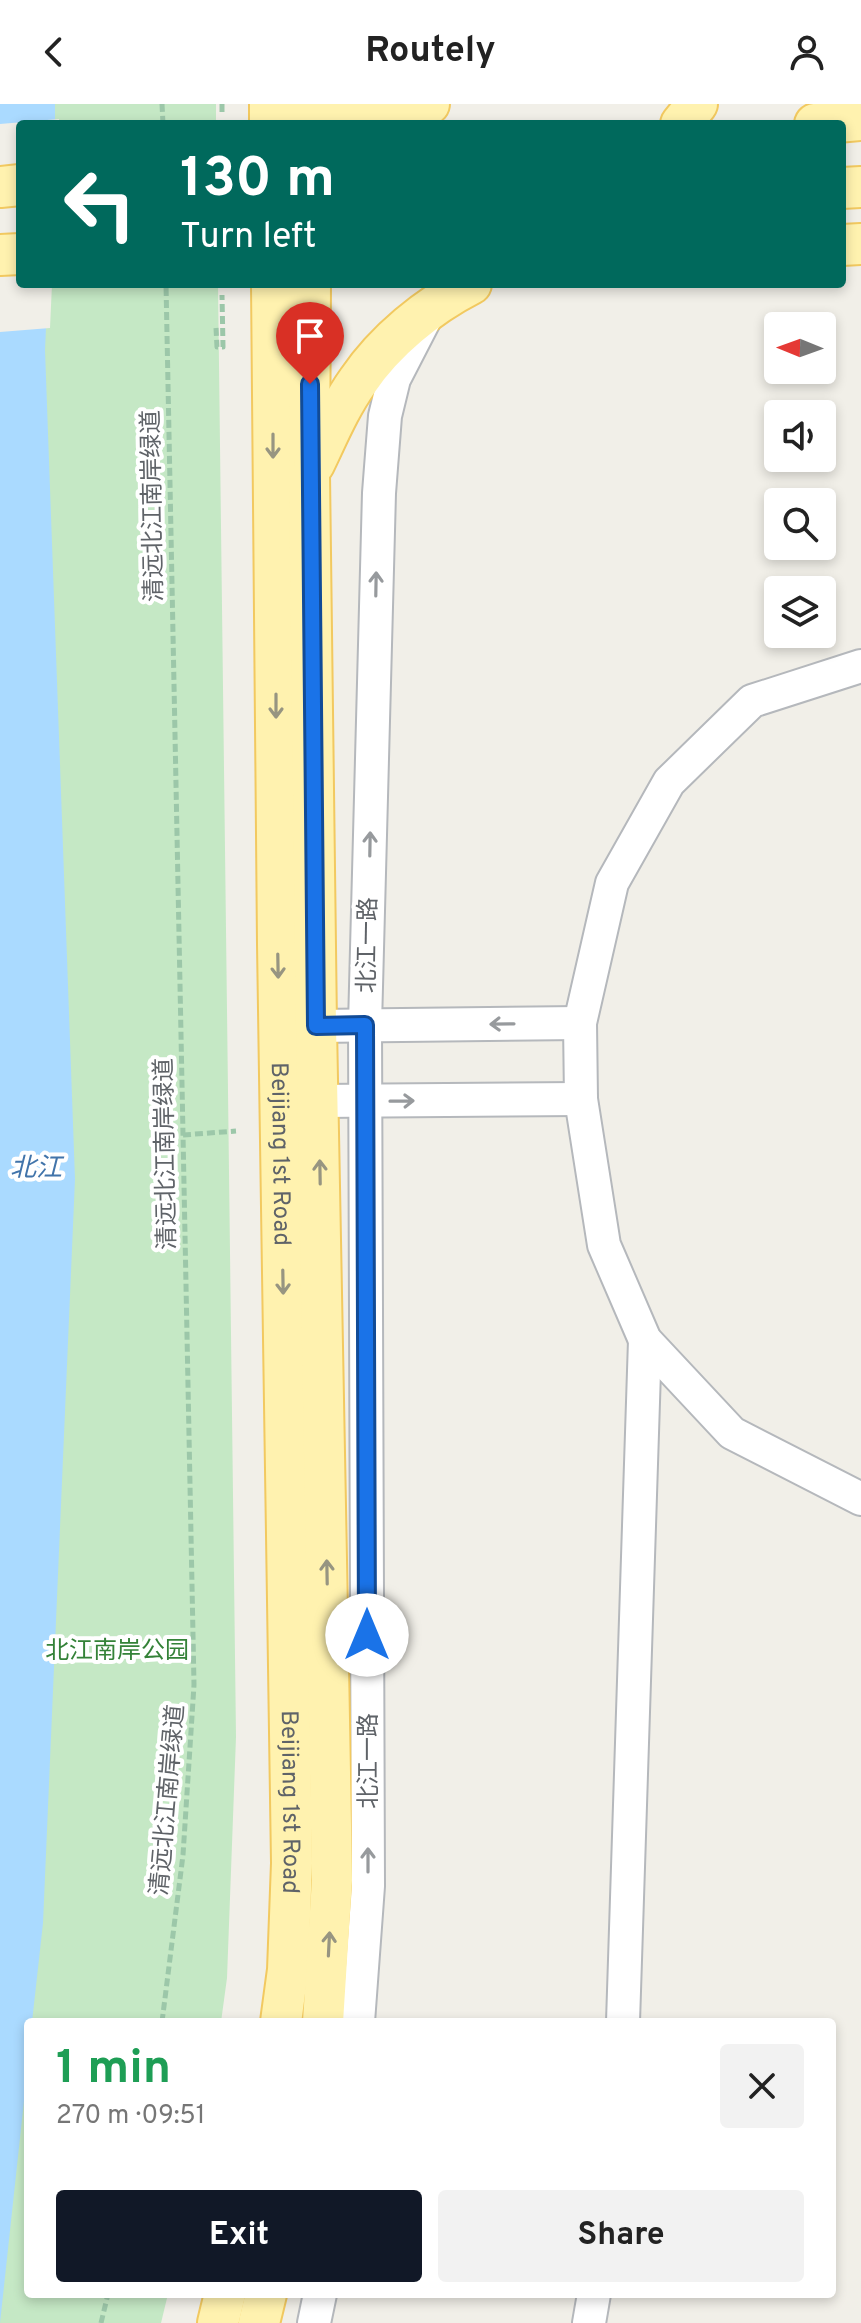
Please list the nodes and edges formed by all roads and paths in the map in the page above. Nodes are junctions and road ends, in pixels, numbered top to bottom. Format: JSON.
{"nodes":[{"id":1,"x":222,"y":104,"type":"edge"},
{"id":2,"x":429,"y":104,"type":"edge"},
{"id":3,"x":697,"y":104,"type":"edge"},
{"id":4,"x":222,"y":113,"type":"dead end"},
{"id":5,"x":292,"y":116,"type":"edge"},
{"id":6,"x":684,"y":120,"type":"edge"},
{"id":7,"x":166,"y":288,"type":"edge"},
{"id":8,"x":272,"y":288,"type":"edge"},
{"id":9,"x":310,"y":288,"type":"edge"},
{"id":10,"x":465,"y":288,"type":"edge"},
{"id":11,"x":222,"y":295,"type":"dead end"},
{"id":12,"x":430,"y":310,"type":"junction"},
{"id":13,"x":216,"y":328,"type":"dead end"},
{"id":14,"x":309,"y":474,"type":"junction"},
{"id":15,"x":861,"y":666,"type":"edge"},
{"id":16,"x":580,"y":1023,"type":"junction"},
{"id":17,"x":365,"y":1025,"type":"junction"},
{"id":18,"x":316,"y":1026,"type":"junction"},
{"id":19,"x":280,"y":1069,"type":"junction"},
{"id":20,"x":581,"y":1099,"type":"junction"},
{"id":21,"x":319,"y":1101,"type":"junction"},
{"id":22,"x":366,"y":1101,"type":"junction"},
{"id":23,"x":236,"y":1131,"type":"dead end"},
{"id":24,"x":183,"y":1135,"type":"junction"},
{"id":25,"x":645,"y":1340,"type":"junction"},
{"id":26,"x":861,"y":1499,"type":"edge"},
{"id":27,"x":163,"y":2018,"type":"edge"},
{"id":28,"x":282,"y":2018,"type":"edge"},
{"id":29,"x":323,"y":2018,"type":"edge"},
{"id":30,"x":358,"y":2018,"type":"edge"},
{"id":31,"x":623,"y":2018,"type":"edge"},
{"id":32,"x":107,"y":2298,"type":"edge"},
{"id":33,"x":224,"y":2298,"type":"edge"},
{"id":34,"x":265,"y":2298,"type":"edge"},
{"id":35,"x":319,"y":2298,"type":"edge"},
{"id":36,"x":593,"y":2298,"type":"edge"},
{"id":37,"x":101,"y":2323,"type":"edge"},
{"id":38,"x":218,"y":2323,"type":"edge"},
{"id":39,"x":259,"y":2323,"type":"edge"},
{"id":40,"x":314,"y":2323,"type":"edge"},
{"id":41,"x":589,"y":2323,"type":"edge"}],
"edges":[{"from":1,"to":4,"type":"path"},
{"from":2,"to":5,"type":"main road"},
{"from":3,"to":6,"type":"main road"},
{"from":7,"to":24,"type":"path","name":"清远北江南岸绿道"},
{"from":8,"to":19,"type":"main road","name":"Beijiang 1st Road","one_way":true},
{"from":9,"to":14,"type":"main road","name":"Beijiang 1st Road"},
{"from":10,"to":12,"type":"main road"},
{"from":11,"to":13,"type":"path"},
{"from":12,"to":14,"type":"main road"},
{"from":17,"to":12,"type":"street","name":"北江一路","one_way":true},
{"from":14,"to":18,"type":"main road","name":"Beijiang 1st Road"},
{"from":15,"to":16,"type":"street"},
{"from":16,"to":17,"type":"street","one_way":true},
{"from":16,"to":20,"type":"street"},
{"from":17,"to":18,"type":"street"},
{"from":17,"to":22,"type":"street","name":"北江一路"},
{"from":18,"to":19,"type":"street"},
{"from":18,"to":21,"type":"main road","name":"Beijiang 1st Road"},
{"from":19,"to":21,"type":"street"},
{"from":19,"to":28,"type":"main road","name":"Beijiang 1st Road","one_way":true},
{"from":22,"to":20,"type":"street","one_way":true},
{"from":20,"to":25,"type":"street"},
{"from":21,"to":22,"type":"street"},
{"from":29,"to":21,"type":"main road","name":"Beijiang 1st Road","one_way":true},
{"from":30,"to":22,"type":"street","name":"北江一路","one_way":true},
{"from":23,"to":24,"type":"path"},
{"from":24,"to":27,"type":"path","name":"清远北江南岸绿道"},
{"from":25,"to":26,"type":"street"},
{"from":25,"to":31,"type":"street"},
{"from":32,"to":37,"type":"path"},
{"from":33,"to":38,"type":"main road"},
{"from":34,"to":39,"type":"main road"},
{"from":35,"to":40,"type":"street"},
{"from":36,"to":41,"type":"street"}]}
